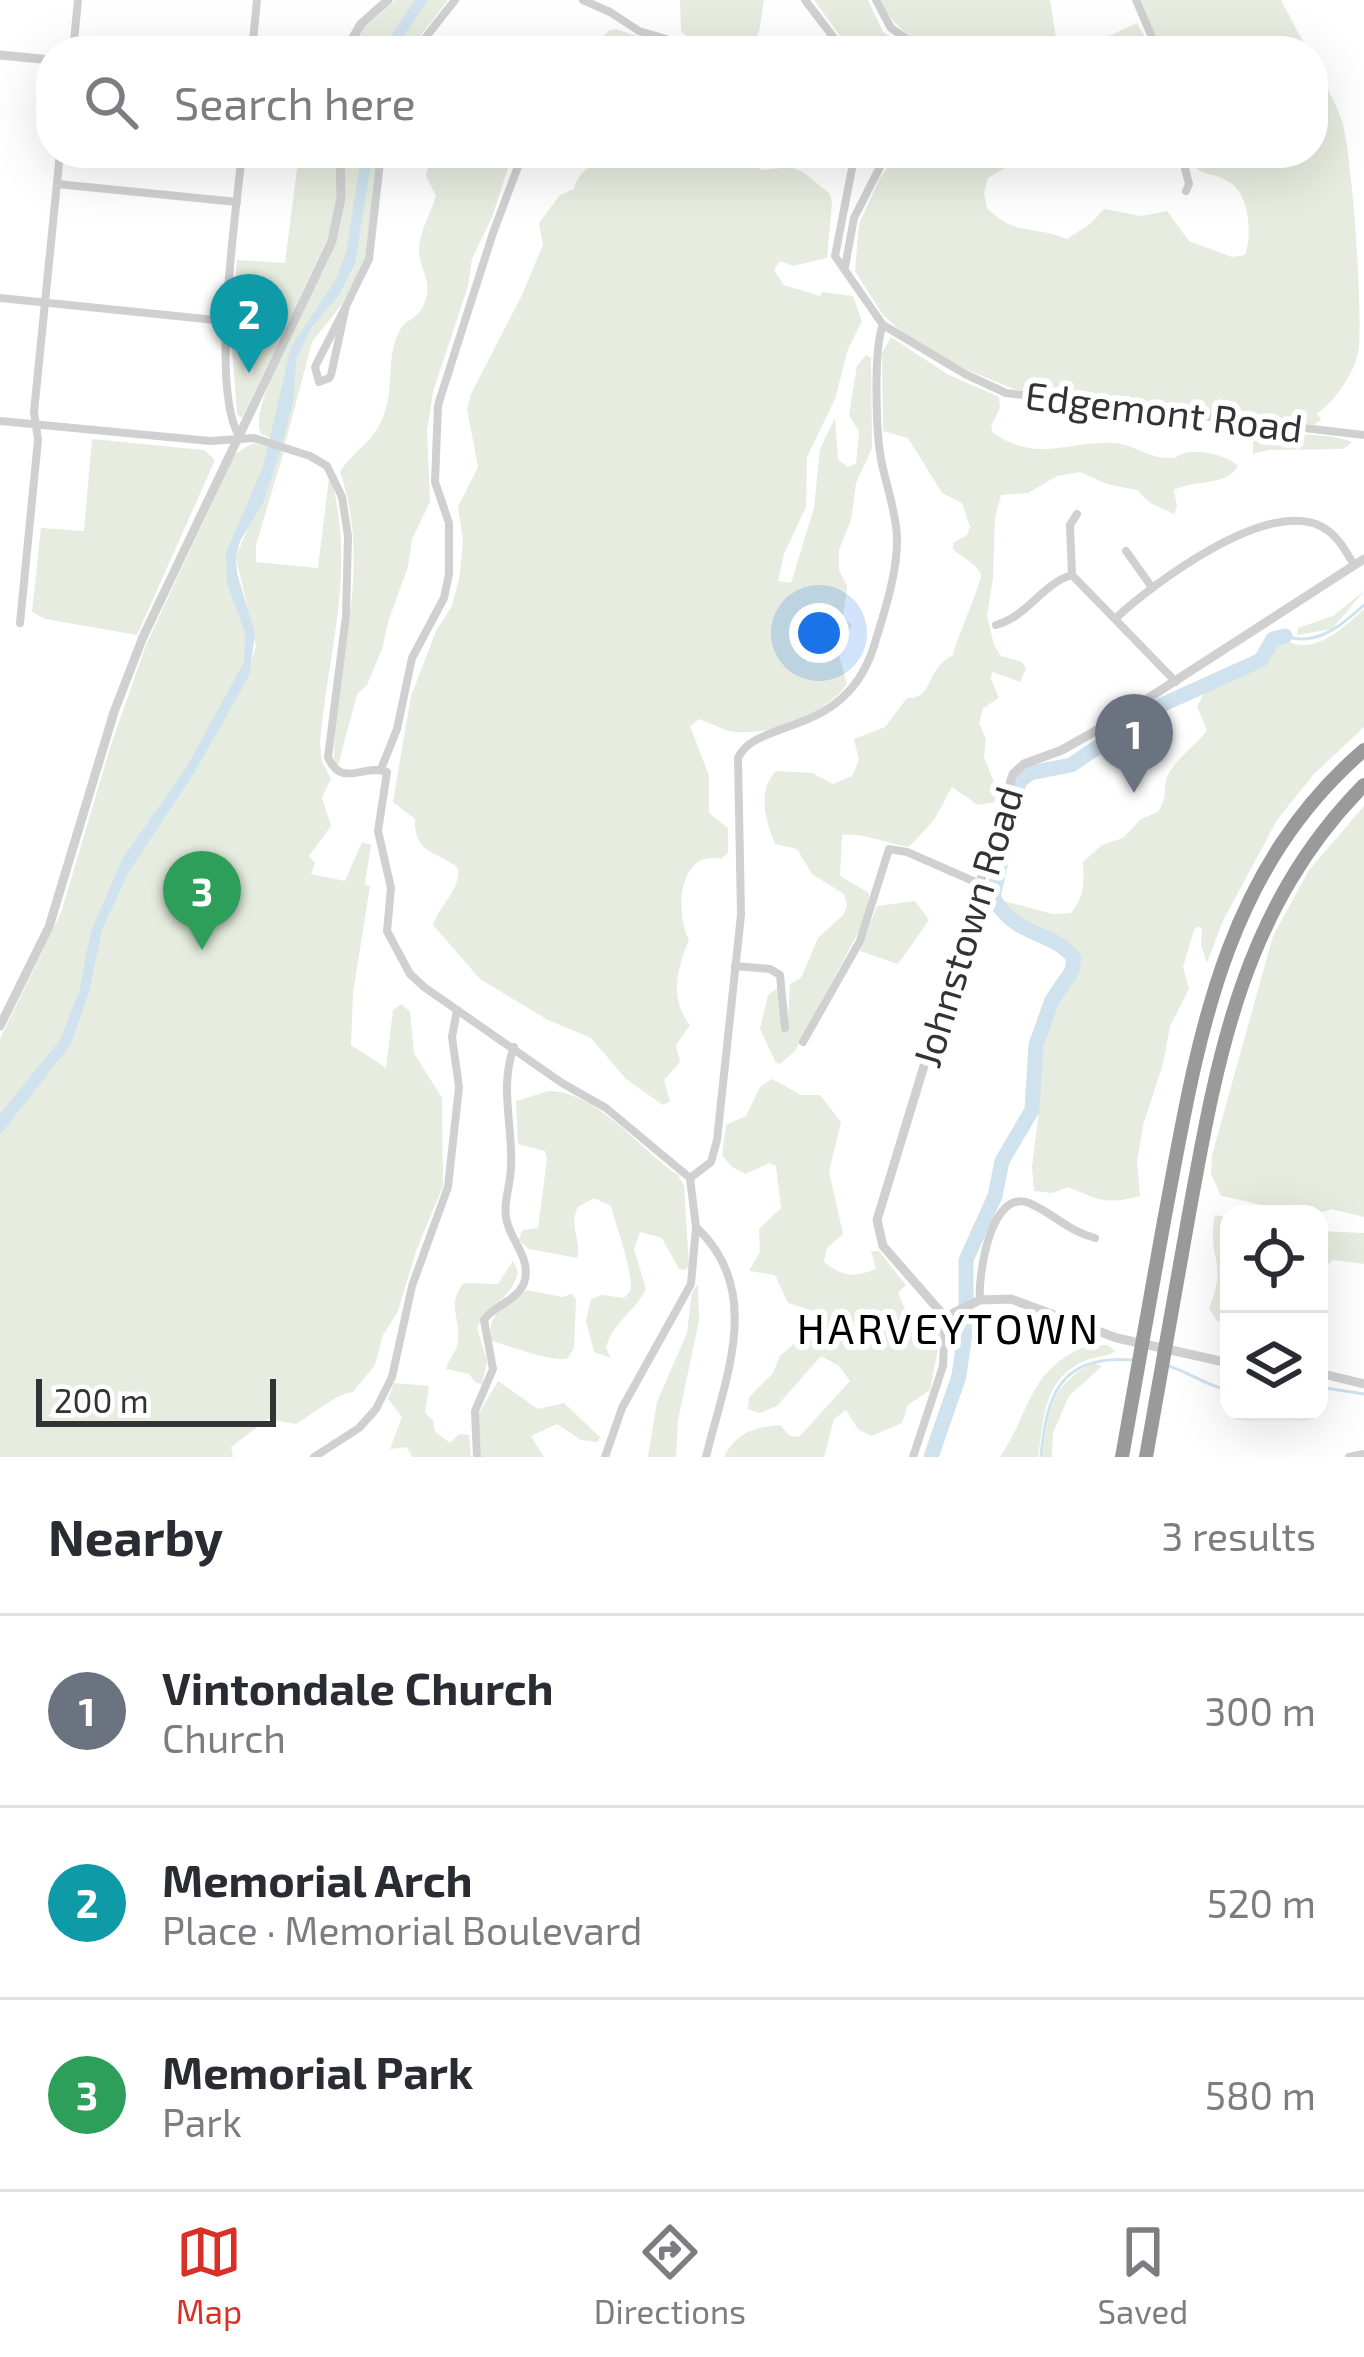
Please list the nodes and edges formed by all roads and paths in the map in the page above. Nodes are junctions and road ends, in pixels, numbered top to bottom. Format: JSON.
{"nodes":[{"id":1,"x":79,"y":0,"type":"edge"},
{"id":2,"x":257,"y":0,"type":"edge"},
{"id":3,"x":388,"y":0,"type":"edge"},
{"id":4,"x":455,"y":0,"type":"edge"},
{"id":5,"x":583,"y":0,"type":"edge"},
{"id":6,"x":805,"y":0,"type":"edge"},
{"id":7,"x":876,"y":0,"type":"edge"},
{"id":8,"x":1136,"y":0,"type":"edge"},
{"id":9,"x":75,"y":36,"type":"edge"},
{"id":10,"x":253,"y":36,"type":"edge"},
{"id":11,"x":354,"y":36,"type":"edge"},
{"id":12,"x":427,"y":36,"type":"edge"},
{"id":13,"x":655,"y":36,"type":"edge"},
{"id":14,"x":833,"y":36,"type":"edge"},
{"id":15,"x":903,"y":36,"type":"edge"},
{"id":16,"x":1152,"y":36,"type":"edge"},
{"id":17,"x":0,"y":56,"type":"edge"},
{"id":18,"x":36,"y":59,"type":"edge"},
{"id":19,"x":59,"y":168,"type":"edge"},
{"id":20,"x":241,"y":168,"type":"edge"},
{"id":21,"x":340,"y":168,"type":"edge"},
{"id":22,"x":379,"y":168,"type":"edge"},
{"id":23,"x":518,"y":168,"type":"edge"},
{"id":24,"x":852,"y":168,"type":"edge"},
{"id":25,"x":879,"y":168,"type":"edge"},
{"id":26,"x":1185,"y":168,"type":"edge"},
{"id":27,"x":57,"y":184,"type":"junction"},
{"id":28,"x":1186,"y":190,"type":"dead end"},
{"id":29,"x":238,"y":202,"type":"junction"},
{"id":30,"x":845,"y":267,"type":"junction"},
{"id":31,"x":0,"y":298,"type":"edge"},
{"id":32,"x":45,"y":302,"type":"junction"},
{"id":33,"x":346,"y":306,"type":"junction"},
{"id":34,"x":226,"y":321,"type":"junction"},
{"id":35,"x":883,"y":325,"type":"junction"},
{"id":36,"x":0,"y":421,"type":"edge"},
{"id":37,"x":35,"y":424,"type":"junction"},
{"id":38,"x":1364,"y":435,"type":"edge"},
{"id":39,"x":239,"y":437,"type":"junction"},
{"id":40,"x":1077,"y":514,"type":"dead end"},
{"id":41,"x":1126,"y":551,"type":"dead end"},
{"id":42,"x":1359,"y":562,"type":"edge"},
{"id":43,"x":1072,"y":574,"type":"junction"},
{"id":44,"x":1151,"y":586,"type":"junction"},
{"id":45,"x":1116,"y":618,"type":"junction"},
{"id":46,"x":20,"y":623,"type":"dead end"},
{"id":47,"x":996,"y":626,"type":"dead end"},
{"id":48,"x":1176,"y":682,"type":"junction"},
{"id":49,"x":1364,"y":750,"type":"edge"},
{"id":50,"x":381,"y":769,"type":"junction"},
{"id":51,"x":1364,"y":784,"type":"edge"},
{"id":52,"x":982,"y":884,"type":"junction"},
{"id":53,"x":734,"y":966,"type":"junction"},
{"id":54,"x":457,"y":1010,"type":"junction"},
{"id":55,"x":0,"y":1026,"type":"edge"},
{"id":56,"x":785,"y":1028,"type":"dead end"},
{"id":57,"x":803,"y":1042,"type":"dead end"},
{"id":58,"x":514,"y":1047,"type":"junction"},
{"id":59,"x":689,"y":1178,"type":"junction"},
{"id":60,"x":696,"y":1227,"type":"junction"},
{"id":61,"x":1095,"y":1238,"type":"dead end"},
{"id":62,"x":978,"y":1301,"type":"junction"},
{"id":63,"x":945,"y":1317,"type":"junction"},
{"id":64,"x":1220,"y":1361,"type":"edge"},
{"id":65,"x":1328,"y":1374,"type":"edge"},
{"id":66,"x":1364,"y":1384,"type":"edge"},
{"id":67,"x":1364,"y":1454,"type":"edge"},
{"id":68,"x":314,"y":1457,"type":"edge"},
{"id":69,"x":477,"y":1457,"type":"edge"},
{"id":70,"x":605,"y":1457,"type":"edge"},
{"id":71,"x":706,"y":1457,"type":"edge"},
{"id":72,"x":913,"y":1457,"type":"edge"},
{"id":73,"x":1121,"y":1457,"type":"edge"},
{"id":74,"x":1146,"y":1457,"type":"edge"},
{"id":75,"x":1349,"y":1457,"type":"edge"}],
"edges":[{"from":1,"to":9,"type":"street"},
{"from":2,"to":10,"type":"street"},
{"from":3,"to":11,"type":"street"},
{"from":4,"to":12,"type":"street"},
{"from":5,"to":13,"type":"street"},
{"from":6,"to":14,"type":"street"},
{"from":7,"to":15,"type":"street"},
{"from":8,"to":16,"type":"street"},
{"from":17,"to":18,"type":"street"},
{"from":19,"to":27,"type":"street"},
{"from":20,"to":29,"type":"street"},
{"from":21,"to":39,"type":"street"},
{"from":22,"to":33,"type":"street"},
{"from":23,"to":50,"type":"street"},
{"from":24,"to":30,"type":"street","name":"Edgemont Road"},
{"from":25,"to":30,"type":"street"},
{"from":26,"to":28,"type":"street"},
{"from":27,"to":29,"type":"street"},
{"from":27,"to":32,"type":"street"},
{"from":29,"to":34,"type":"street"},
{"from":30,"to":35,"type":"street","name":"Edgemont Road"},
{"from":31,"to":32,"type":"street"},
{"from":32,"to":34,"type":"street"},
{"from":32,"to":37,"type":"street"},
{"from":33,"to":33,"type":"street"},
{"from":34,"to":39,"type":"street"},
{"from":35,"to":38,"type":"street","name":"Edgemont Road"},
{"from":35,"to":53,"type":"street"},
{"from":36,"to":37,"type":"street"},
{"from":37,"to":39,"type":"street"},
{"from":37,"to":46,"type":"street"},
{"from":39,"to":50,"type":"street"},
{"from":39,"to":55,"type":"street"},
{"from":40,"to":43,"type":"street"},
{"from":41,"to":44,"type":"street"},
{"from":42,"to":44,"type":"street"},
{"from":42,"to":48,"type":"street","name":"Johnstown Road"},
{"from":43,"to":45,"type":"street"},
{"from":43,"to":47,"type":"street"},
{"from":44,"to":45,"type":"street"},
{"from":45,"to":48,"type":"street"},
{"from":48,"to":52,"type":"street","name":"Johnstown Road"},
{"from":49,"to":73,"type":"highway","bridge":true},
{"from":50,"to":54,"type":"street"},
{"from":51,"to":74,"type":"highway","bridge":true},
{"from":52,"to":57,"type":"street"},
{"from":52,"to":63,"type":"street","name":"Johnstown Road"},
{"from":53,"to":56,"type":"street"},
{"from":53,"to":59,"type":"street"},
{"from":54,"to":58,"type":"street"},
{"from":54,"to":68,"type":"street"},
{"from":58,"to":59,"type":"street"},
{"from":58,"to":69,"type":"street"},
{"from":59,"to":60,"type":"street"},
{"from":60,"to":70,"type":"street"},
{"from":60,"to":71,"type":"street"},
{"from":61,"to":62,"type":"street"},
{"from":62,"to":63,"type":"street"},
{"from":62,"to":64,"type":"street"},
{"from":63,"to":72,"type":"street"},
{"from":65,"to":66,"type":"street"},
{"from":67,"to":75,"type":"street"}]}
